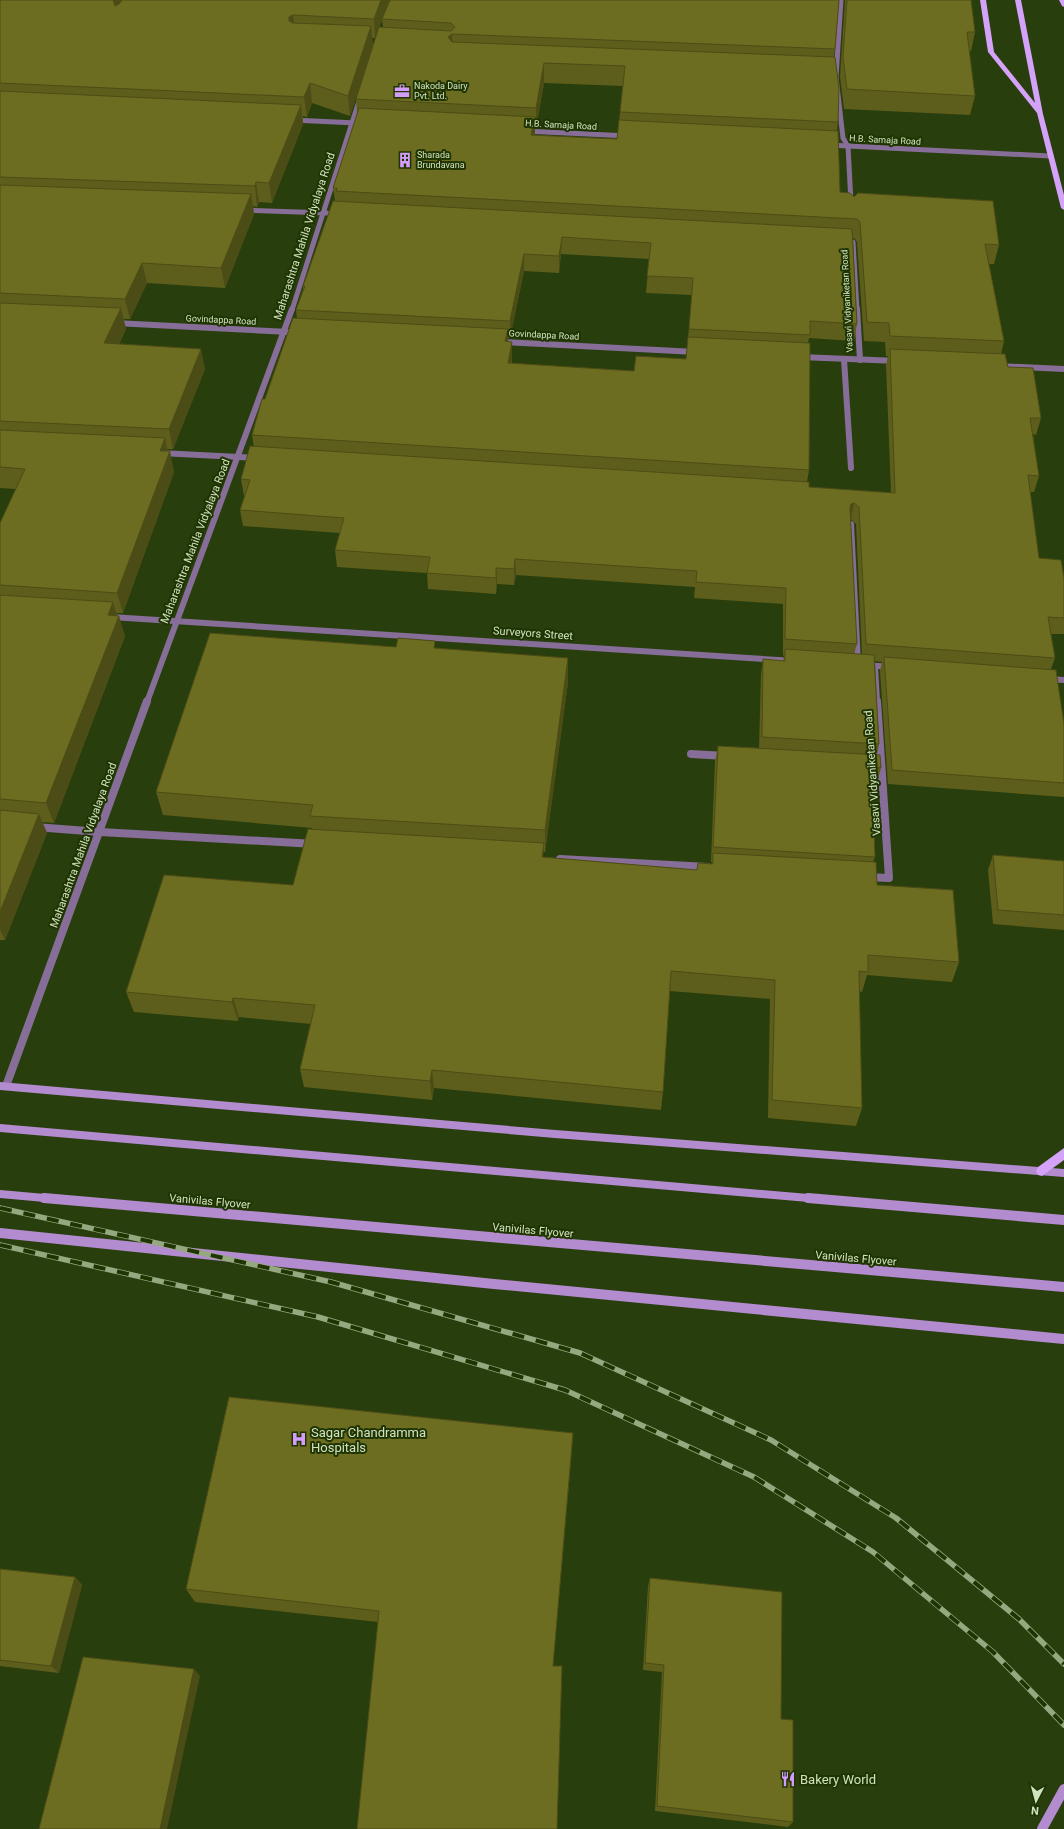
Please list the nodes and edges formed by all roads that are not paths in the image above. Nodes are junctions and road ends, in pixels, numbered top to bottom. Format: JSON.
{"nodes":[{"id":1,"x":841,"y":0,"type":"edge"},
{"id":2,"x":983,"y":0,"type":"edge"},
{"id":3,"x":1018,"y":0,"type":"edge"},
{"id":4,"x":1062,"y":0,"type":"edge"},
{"id":5,"x":1064,"y":5,"type":"edge"},
{"id":6,"x":829,"y":73,"type":"edge"},
{"id":7,"x":837,"y":73,"type":"junction"},
{"id":8,"x":361,"y":94,"type":"edge"},
{"id":9,"x":1040,"y":114,"type":"junction"},
{"id":10,"x":289,"y":120,"type":"edge"},
{"id":11,"x":352,"y":123,"type":"junction"},
{"id":12,"x":360,"y":123,"type":"edge"},
{"id":13,"x":517,"y":131,"type":"edge"},
{"id":14,"x":636,"y":136,"type":"edge"},
{"id":15,"x":824,"y":145,"type":"edge"},
{"id":16,"x":848,"y":146,"type":"junction"},
{"id":17,"x":1050,"y":156,"type":"junction"},
{"id":18,"x":1064,"y":208,"type":"edge"},
{"id":19,"x":236,"y":210,"type":"edge"},
{"id":20,"x":851,"y":212,"type":"edge"},
{"id":21,"x":323,"y":213,"type":"junction"},
{"id":22,"x":330,"y":214,"type":"edge"},
{"id":23,"x":838,"y":241,"type":"edge"},
{"id":24,"x":111,"y":323,"type":"edge"},
{"id":25,"x":285,"y":332,"type":"junction"},
{"id":26,"x":293,"y":332,"type":"edge"},
{"id":27,"x":492,"y":342,"type":"edge"},
{"id":28,"x":700,"y":352,"type":"edge"},
{"id":29,"x":796,"y":356,"type":"edge"},
{"id":30,"x":844,"y":359,"type":"junction"},
{"id":31,"x":860,"y":360,"type":"junction"},
{"id":32,"x":907,"y":362,"type":"edge"},
{"id":33,"x":993,"y":366,"type":"edge"},
{"id":34,"x":1064,"y":369,"type":"edge"},
{"id":35,"x":153,"y":453,"type":"edge"},
{"id":36,"x":239,"y":457,"type":"junction"},
{"id":37,"x":268,"y":459,"type":"edge"},
{"id":38,"x":851,"y":468,"type":"dead end"},
{"id":39,"x":852,"y":524,"type":"edge"},
{"id":40,"x":99,"y":617,"type":"edge"},
{"id":41,"x":176,"y":621,"type":"junction"},
{"id":42,"x":803,"y":661,"type":"edge"},
{"id":43,"x":850,"y":664,"type":"edge"},
{"id":44,"x":858,"y":665,"type":"junction"},
{"id":45,"x":875,"y":666,"type":"junction"},
{"id":46,"x":898,"y":668,"type":"edge"},
{"id":47,"x":1040,"y":678,"type":"edge"},
{"id":48,"x":1064,"y":680,"type":"edge"},
{"id":49,"x":691,"y":754,"type":"dead end"},
{"id":50,"x":731,"y":756,"type":"edge"},
{"id":51,"x":23,"y":826,"type":"edge"},
{"id":52,"x":100,"y":832,"type":"junction"},
{"id":53,"x":322,"y":845,"type":"edge"},
{"id":54,"x":554,"y":858,"type":"edge"},
{"id":55,"x":714,"y":868,"type":"edge"},
{"id":56,"x":857,"y":876,"type":"edge"},
{"id":57,"x":3,"y":1086,"type":"edge"},
{"id":58,"x":0,"y":1128,"type":"edge"},
{"id":59,"x":1064,"y":1153,"type":"edge"},
{"id":60,"x":1042,"y":1171,"type":"junction"},
{"id":61,"x":1064,"y":1173,"type":"edge"},
{"id":62,"x":0,"y":1194,"type":"edge"},
{"id":63,"x":1064,"y":1220,"type":"edge"},
{"id":64,"x":0,"y":1233,"type":"edge"},
{"id":65,"x":1064,"y":1288,"type":"edge"},
{"id":66,"x":1064,"y":1339,"type":"edge"},
{"id":67,"x":1064,"y":1789,"type":"edge"},
{"id":68,"x":1042,"y":1829,"type":"edge"}],
"edges":[{"from":1,"to":7,"type":"street"},
{"from":2,"to":9,"type":"main road"},
{"from":3,"to":9,"type":"main road"},
{"from":4,"to":5,"type":"main road"},
{"from":6,"to":7,"type":"street"},
{"from":7,"to":16,"type":"street"},
{"from":8,"to":11,"type":"street","name":"Maharashtra Mahila Vidyalaya Road"},
{"from":9,"to":17,"type":"main road"},
{"from":10,"to":11,"type":"street"},
{"from":11,"to":12,"type":"street"},
{"from":11,"to":21,"type":"street","name":"Maharashtra Mahila Vidyalaya Road"},
{"from":13,"to":14,"type":"street","name":"H.B. Samaja Road"},
{"from":15,"to":16,"type":"street","name":"H.B. Samaja Road"},
{"from":16,"to":17,"type":"street","name":"H.B. Samaja Road"},
{"from":16,"to":20,"type":"street"},
{"from":17,"to":18,"type":"main road"},
{"from":19,"to":21,"type":"street"},
{"from":21,"to":22,"type":"street"},
{"from":21,"to":25,"type":"street","name":"Maharashtra Mahila Vidyalaya Road"},
{"from":23,"to":31,"type":"street","name":"Vasavi Vidyaniketan Road"},
{"from":24,"to":25,"type":"street","name":"Govindappa Road"},
{"from":25,"to":26,"type":"street","name":"Govindappa Road"},
{"from":25,"to":36,"type":"street","name":"Maharashtra Mahila Vidyalaya Road"},
{"from":27,"to":28,"type":"street","name":"Govindappa Road"},
{"from":29,"to":30,"type":"street"},
{"from":30,"to":31,"type":"street"},
{"from":30,"to":38,"type":"street","name":"Vasavi Vidyaniketan Road"},
{"from":31,"to":32,"type":"street"},
{"from":33,"to":34,"type":"street"},
{"from":35,"to":36,"type":"street"},
{"from":36,"to":37,"type":"street"},
{"from":36,"to":41,"type":"street","name":"Maharashtra Mahila Vidyalaya Road"},
{"from":39,"to":44,"type":"street"},
{"from":40,"to":41,"type":"street","name":"Surveyors Street"},
{"from":41,"to":42,"type":"street","name":"Surveyors Street"},
{"from":41,"to":52,"type":"street","name":"Maharashtra Mahila Vidyalaya Road"},
{"from":43,"to":44,"type":"street"},
{"from":44,"to":45,"type":"street"},
{"from":45,"to":46,"type":"street"},
{"from":45,"to":56,"type":"street","name":"Vasavi Vidyaniketan Road"},
{"from":47,"to":48,"type":"street"},
{"from":49,"to":50,"type":"street"},
{"from":51,"to":52,"type":"street"},
{"from":52,"to":53,"type":"street"},
{"from":52,"to":57,"type":"street","name":"Maharashtra Mahila Vidyalaya Road"},
{"from":54,"to":55,"type":"street"},
{"from":57,"to":60,"type":"main road"},
{"from":58,"to":63,"type":"main road"},
{"from":59,"to":60,"type":"main road"},
{"from":60,"to":61,"type":"main road"},
{"from":62,"to":65,"type":"main road","name":"Vanivilas Flyover"},
{"from":64,"to":66,"type":"main road"},
{"from":67,"to":68,"type":"main road"}]}
